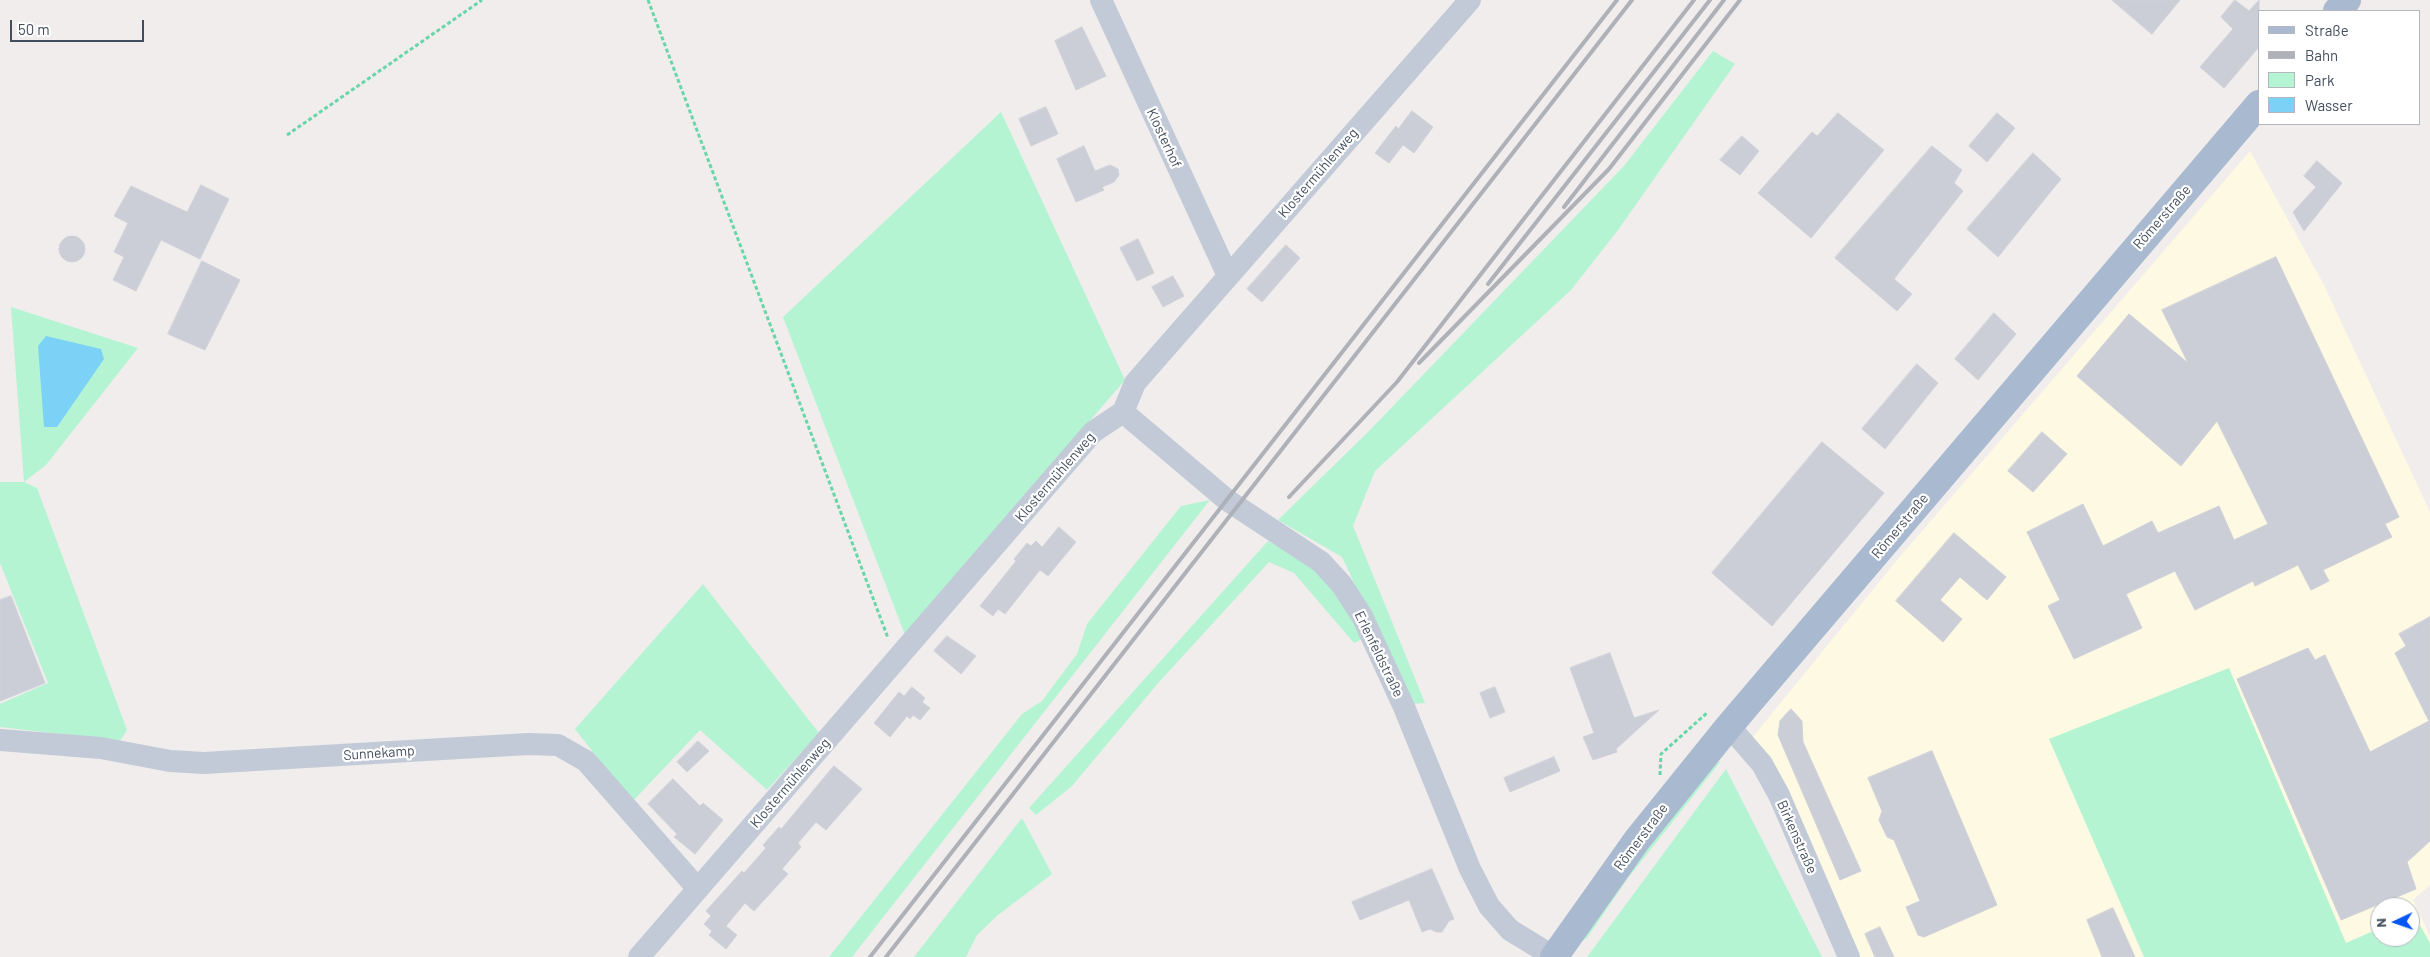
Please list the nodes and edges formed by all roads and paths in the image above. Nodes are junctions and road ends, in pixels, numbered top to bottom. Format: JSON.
{"nodes":[{"id":1,"x":482,"y":0,"type":"edge"},
{"id":2,"x":648,"y":0,"type":"edge"},
{"id":3,"x":1101,"y":0,"type":"edge"},
{"id":4,"x":1470,"y":0,"type":"edge"},
{"id":5,"x":2347,"y":0,"type":"edge"},
{"id":6,"x":2338,"y":10,"type":"edge"},
{"id":7,"x":2258,"y":105,"type":"edge"},
{"id":8,"x":287,"y":135,"type":"dead end"},
{"id":9,"x":1228,"y":276,"type":"junction"},
{"id":10,"x":1123,"y":412,"type":"junction"},
{"id":11,"x":896,"y":661,"type":"junction"},
{"id":12,"x":1718,"y":719,"type":"junction"},
{"id":13,"x":0,"y":740,"type":"edge"},
{"id":14,"x":1659,"y":782,"type":"dead end"},
{"id":15,"x":698,"y":889,"type":"junction"},
{"id":16,"x":639,"y":957,"type":"edge"},
{"id":17,"x":1554,"y":957,"type":"edge"},
{"id":18,"x":1849,"y":957,"type":"edge"}],
"edges":[{"from":1,"to":8,"type":"path"},
{"from":2,"to":11,"type":"path"},
{"from":3,"to":9,"type":"street","name":"Klosterhof"},
{"from":4,"to":9,"type":"street","name":"Klostermühlenweg"},
{"from":5,"to":6,"type":"main road"},
{"from":7,"to":12,"type":"main road","name":"Römerstraße"},
{"from":9,"to":10,"type":"street","name":"Klostermühlenweg"},
{"from":10,"to":11,"type":"street","name":"Klostermühlenweg"},
{"from":10,"to":17,"type":"street","name":"Erlenfeldstraße"},
{"from":11,"to":15,"type":"street","name":"Klostermühlenweg"},
{"from":12,"to":14,"type":"path"},
{"from":12,"to":17,"type":"main road","name":"Römerstraße"},
{"from":12,"to":18,"type":"street","name":"Birkenstraße"},
{"from":13,"to":15,"type":"street","name":"Sunnekamp"},
{"from":15,"to":16,"type":"street","name":"Klostermühlenweg"}]}
